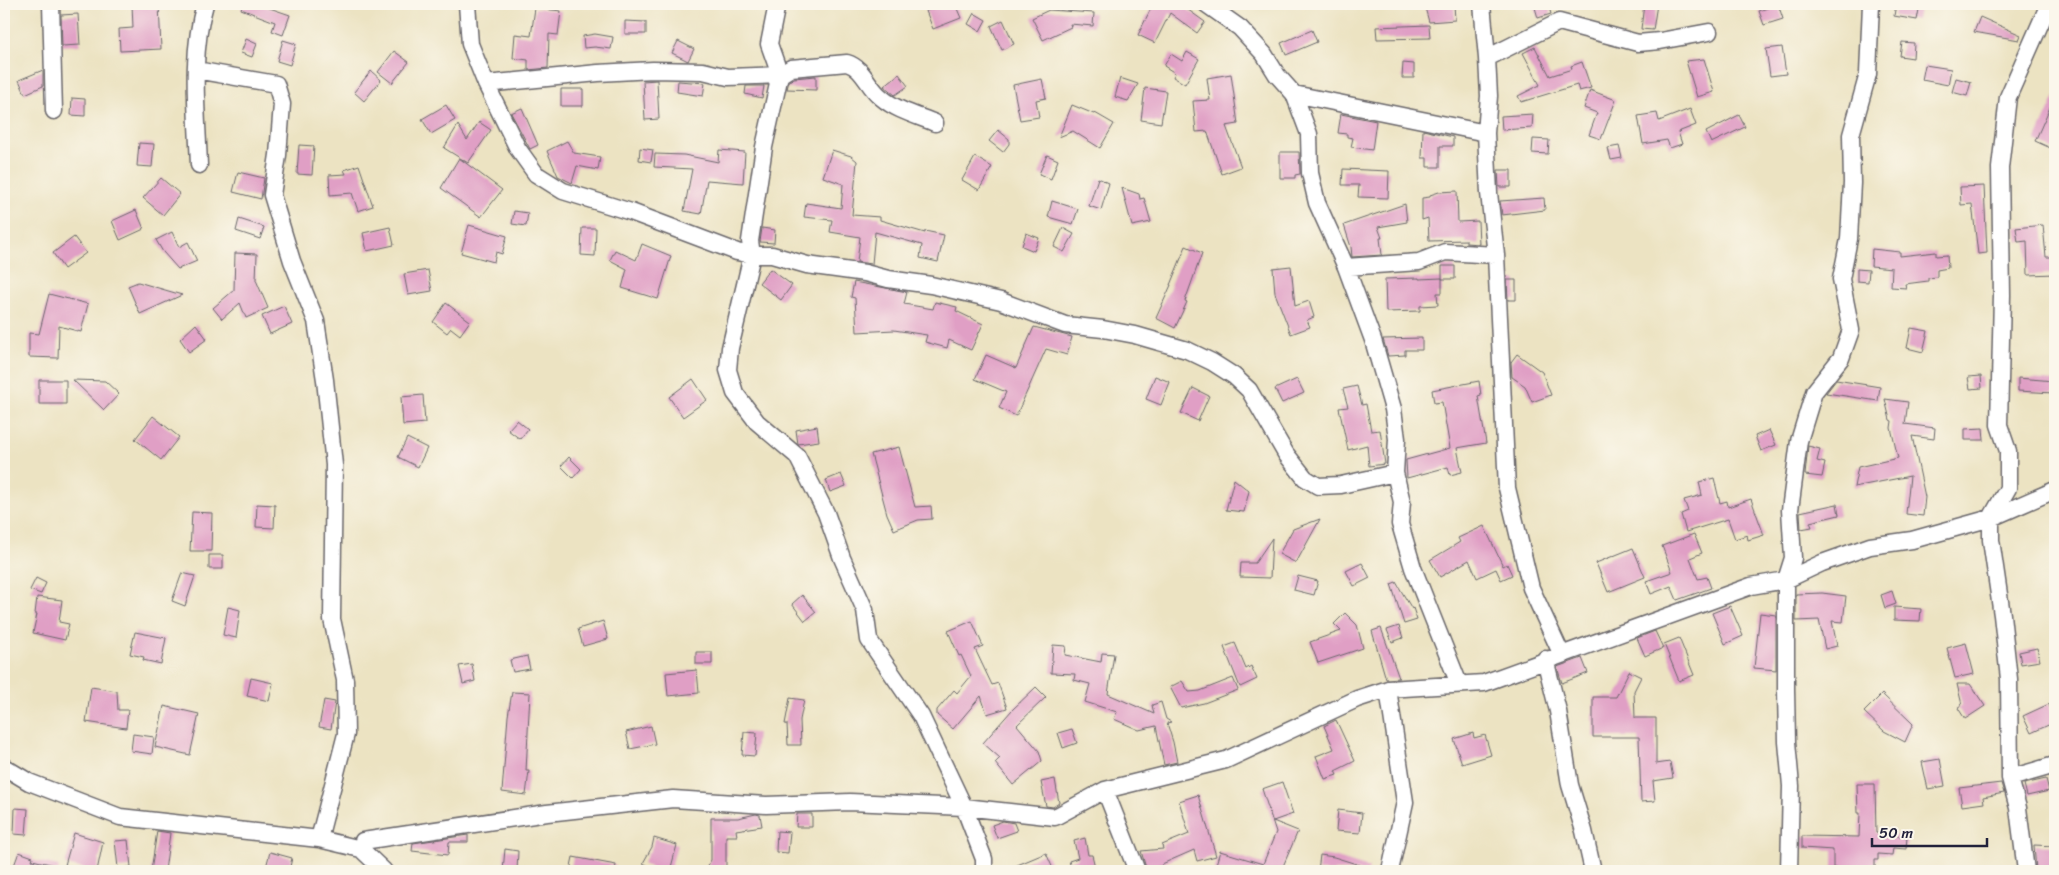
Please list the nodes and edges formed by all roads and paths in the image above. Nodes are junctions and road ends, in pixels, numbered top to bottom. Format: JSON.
{"nodes":[{"id":1,"x":51,"y":4,"type":"edge"},
{"id":2,"x":205,"y":4,"type":"edge"},
{"id":3,"x":467,"y":4,"type":"edge"},
{"id":4,"x":777,"y":4,"type":"edge"},
{"id":5,"x":1206,"y":4,"type":"edge"},
{"id":6,"x":1482,"y":4,"type":"edge"},
{"id":7,"x":1871,"y":4,"type":"edge"},
{"id":8,"x":2049,"y":4,"type":"edge"},
{"id":9,"x":1708,"y":32,"type":"dead end"},
{"id":10,"x":1487,"y":58,"type":"junction"},
{"id":11,"x":196,"y":70,"type":"junction"},
{"id":12,"x":780,"y":75,"type":"junction"},
{"id":13,"x":486,"y":84,"type":"junction"},
{"id":14,"x":1294,"y":94,"type":"junction"},
{"id":15,"x":54,"y":111,"type":"dead end"},
{"id":16,"x":935,"y":123,"type":"dead end"},
{"id":17,"x":1486,"y":133,"type":"junction"},
{"id":18,"x":199,"y":165,"type":"dead end"},
{"id":19,"x":752,"y":255,"type":"junction"},
{"id":20,"x":1496,"y":255,"type":"junction"},
{"id":21,"x":1346,"y":267,"type":"junction"},
{"id":22,"x":1396,"y":473,"type":"junction"},
{"id":23,"x":2055,"y":490,"type":"edge"},
{"id":24,"x":1991,"y":518,"type":"junction"},
{"id":25,"x":1786,"y":580,"type":"junction"},
{"id":26,"x":1561,"y":653,"type":"junction"},
{"id":27,"x":1545,"y":659,"type":"junction"},
{"id":28,"x":1460,"y":684,"type":"junction"},
{"id":29,"x":1388,"y":689,"type":"junction"},
{"id":30,"x":2055,"y":765,"type":"edge"},
{"id":31,"x":4,"y":767,"type":"edge"},
{"id":32,"x":2010,"y":778,"type":"junction"},
{"id":33,"x":1105,"y":790,"type":"junction"},
{"id":34,"x":964,"y":807,"type":"junction"},
{"id":35,"x":319,"y":839,"type":"junction"},
{"id":36,"x":361,"y":849,"type":"junction"},
{"id":37,"x":384,"y":871,"type":"edge"},
{"id":38,"x":984,"y":871,"type":"edge"},
{"id":39,"x":1137,"y":871,"type":"edge"},
{"id":40,"x":1390,"y":871,"type":"edge"},
{"id":41,"x":1593,"y":871,"type":"edge"},
{"id":42,"x":1790,"y":871,"type":"edge"},
{"id":43,"x":2026,"y":871,"type":"edge"}],
"edges":[{"from":1,"to":15,"type":"street"},
{"from":2,"to":11,"type":"street"},
{"from":3,"to":13,"type":"street"},
{"from":4,"to":12,"type":"street"},
{"from":5,"to":14,"type":"street"},
{"from":6,"to":10,"type":"street"},
{"from":7,"to":25,"type":"street"},
{"from":8,"to":24,"type":"street"},
{"from":9,"to":10,"type":"street"},
{"from":10,"to":17,"type":"street"},
{"from":11,"to":18,"type":"street"},
{"from":11,"to":35,"type":"street"},
{"from":12,"to":13,"type":"street"},
{"from":12,"to":16,"type":"street"},
{"from":12,"to":19,"type":"street"},
{"from":13,"to":19,"type":"street"},
{"from":14,"to":17,"type":"street"},
{"from":14,"to":21,"type":"street"},
{"from":17,"to":20,"type":"street"},
{"from":19,"to":22,"type":"street"},
{"from":19,"to":34,"type":"street"},
{"from":20,"to":21,"type":"street"},
{"from":20,"to":26,"type":"street"},
{"from":21,"to":22,"type":"street"},
{"from":22,"to":28,"type":"street"},
{"from":23,"to":24,"type":"street"},
{"from":24,"to":25,"type":"street"},
{"from":24,"to":32,"type":"street"},
{"from":25,"to":26,"type":"street"},
{"from":25,"to":42,"type":"street"},
{"from":26,"to":27,"type":"street"},
{"from":27,"to":28,"type":"street"},
{"from":27,"to":41,"type":"street"},
{"from":28,"to":29,"type":"street"},
{"from":29,"to":33,"type":"street"},
{"from":29,"to":40,"type":"street"},
{"from":30,"to":32,"type":"street"},
{"from":31,"to":35,"type":"street"},
{"from":32,"to":43,"type":"street"},
{"from":33,"to":34,"type":"street"},
{"from":33,"to":39,"type":"street"},
{"from":34,"to":36,"type":"street"},
{"from":34,"to":38,"type":"street"},
{"from":35,"to":36,"type":"street"},
{"from":36,"to":37,"type":"street"}]}
